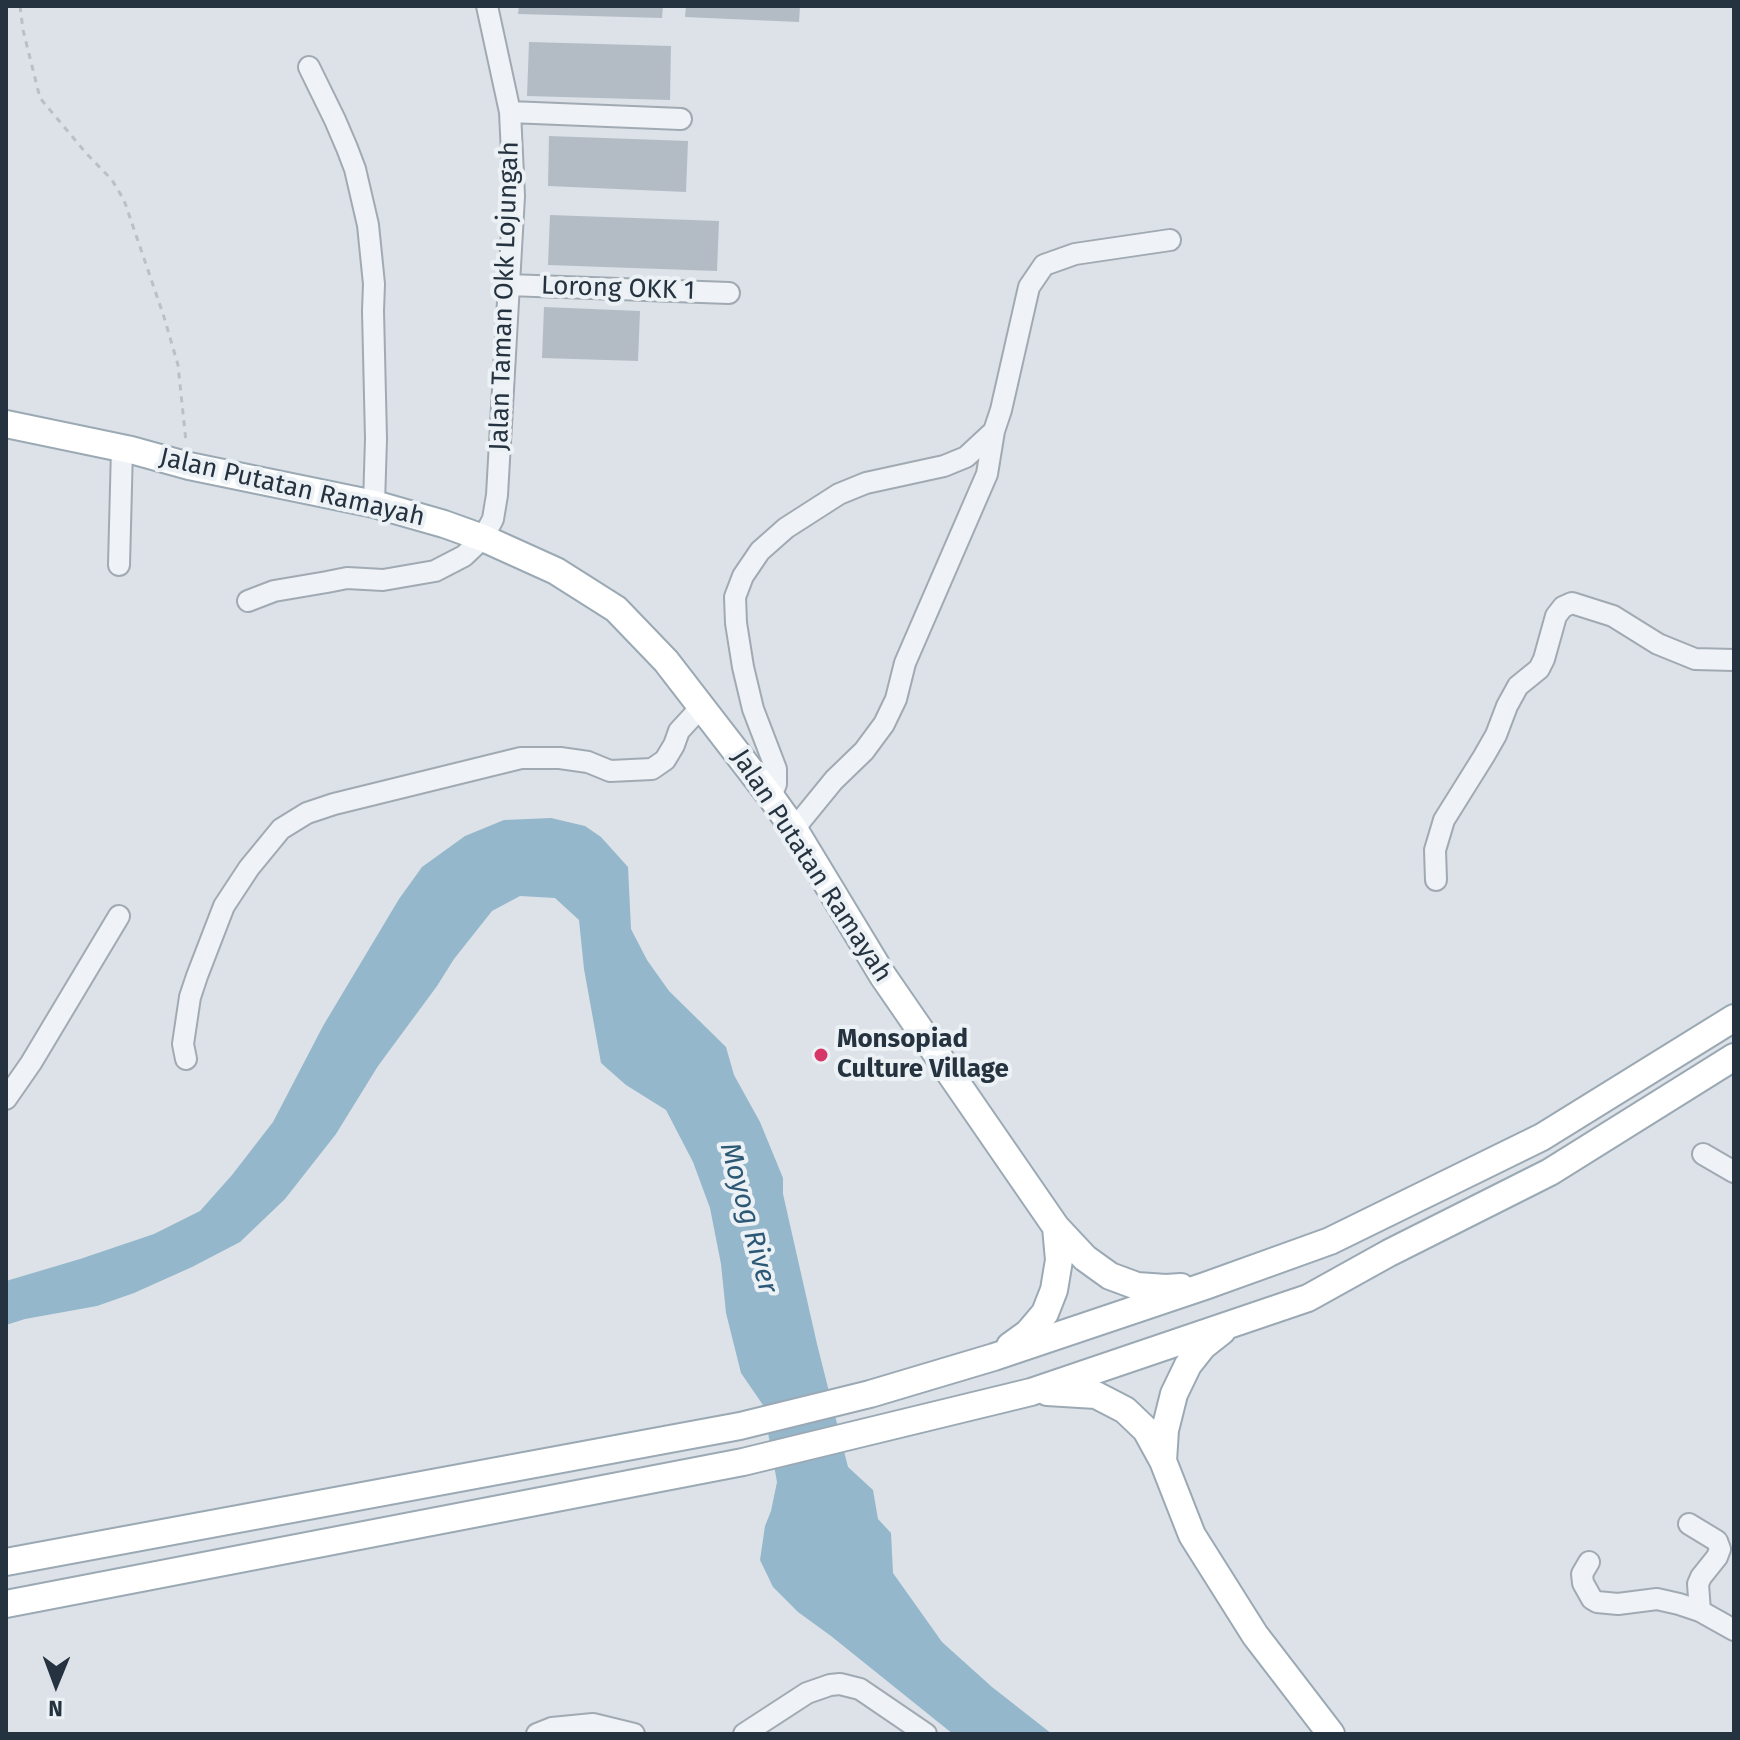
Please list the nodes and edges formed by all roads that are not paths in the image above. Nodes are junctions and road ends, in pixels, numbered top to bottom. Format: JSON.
{"nodes":[{"id":1,"x":487,"y":6,"type":"edge"},
{"id":2,"x":309,"y":67,"type":"dead end"},
{"id":3,"x":510,"y":112,"type":"junction"},
{"id":4,"x":681,"y":119,"type":"dead end"},
{"id":5,"x":1170,"y":240,"type":"dead end"},
{"id":6,"x":508,"y":285,"type":"junction"},
{"id":7,"x":729,"y":293,"type":"dead end"},
{"id":8,"x":6,"y":424,"type":"edge"},
{"id":9,"x":994,"y":431,"type":"junction"},
{"id":10,"x":122,"y":448,"type":"junction"},
{"id":11,"x":374,"y":504,"type":"junction"},
{"id":12,"x":483,"y":538,"type":"junction"},
{"id":13,"x":119,"y":565,"type":"dead end"},
{"id":14,"x":248,"y":601,"type":"dead end"},
{"id":15,"x":1734,"y":660,"type":"edge"},
{"id":16,"x":702,"y":706,"type":"junction"},
{"id":17,"x":771,"y":797,"type":"junction"},
{"id":18,"x":794,"y":829,"type":"junction"},
{"id":19,"x":1436,"y":880,"type":"dead end"},
{"id":20,"x":119,"y":916,"type":"dead end"},
{"id":21,"x":1734,"y":1018,"type":"edge"},
{"id":22,"x":1734,"y":1057,"type":"edge"},
{"id":23,"x":186,"y":1059,"type":"dead end"},
{"id":24,"x":6,"y":1099,"type":"edge"},
{"id":25,"x":1703,"y":1154,"type":"dead end"},
{"id":26,"x":1734,"y":1172,"type":"edge"},
{"id":27,"x":1056,"y":1227,"type":"junction"},
{"id":28,"x":1205,"y":1286,"type":"junction"},
{"id":29,"x":1230,"y":1325,"type":"junction"},
{"id":30,"x":994,"y":1357,"type":"junction"},
{"id":31,"x":1031,"y":1392,"type":"junction"},
{"id":32,"x":1163,"y":1461,"type":"junction"},
{"id":33,"x":1689,"y":1524,"type":"dead end"},
{"id":34,"x":6,"y":1562,"type":"edge"},
{"id":35,"x":1589,"y":1562,"type":"dead end"},
{"id":36,"x":6,"y":1604,"type":"edge"},
{"id":37,"x":1700,"y":1611,"type":"junction"},
{"id":38,"x":1734,"y":1630,"type":"edge"},
{"id":39,"x":537,"y":1734,"type":"edge"},
{"id":40,"x":634,"y":1734,"type":"edge"},
{"id":41,"x":744,"y":1734,"type":"edge"},
{"id":42,"x":926,"y":1734,"type":"edge"},
{"id":43,"x":1331,"y":1734,"type":"edge"}],
"edges":[{"from":1,"to":3,"type":"street","name":"Jalan Taman Okk Lojungah"},
{"from":2,"to":11,"type":"street"},
{"from":3,"to":4,"type":"street"},
{"from":3,"to":6,"type":"street","name":"Jalan Taman Okk Lojungah"},
{"from":5,"to":9,"type":"street"},
{"from":6,"to":7,"type":"street","name":"Lorong OKK 1"},
{"from":6,"to":12,"type":"street","name":"Jalan Taman Okk Lojungah"},
{"from":8,"to":10,"type":"main road","name":"Jalan Putatan Ramayah"},
{"from":9,"to":17,"type":"street"},
{"from":9,"to":18,"type":"street"},
{"from":10,"to":11,"type":"main road","name":"Jalan Putatan Ramayah"},
{"from":10,"to":13,"type":"street"},
{"from":11,"to":12,"type":"main road","name":"Jalan Putatan Ramayah"},
{"from":12,"to":14,"type":"street"},
{"from":12,"to":16,"type":"main road","name":"Jalan Putatan Ramayah"},
{"from":15,"to":19,"type":"street"},
{"from":16,"to":17,"type":"main road","name":"Jalan Putatan Ramayah"},
{"from":16,"to":23,"type":"street"},
{"from":17,"to":18,"type":"main road","name":"Jalan Putatan Ramayah"},
{"from":18,"to":27,"type":"main road","name":"Jalan Putatan Ramayah"},
{"from":20,"to":24,"type":"street"},
{"from":21,"to":28,"type":"main road"},
{"from":22,"to":29,"type":"main road"},
{"from":25,"to":26,"type":"street"},
{"from":27,"to":28,"type":"main road","name":"Jalan Putatan Ramayah"},
{"from":27,"to":30,"type":"main road"},
{"from":28,"to":30,"type":"main road"},
{"from":29,"to":31,"type":"main road"},
{"from":29,"to":32,"type":"main road"},
{"from":30,"to":34,"type":"main road"},
{"from":31,"to":32,"type":"main road"},
{"from":31,"to":36,"type":"main road"},
{"from":32,"to":43,"type":"main road"},
{"from":33,"to":37,"type":"street"},
{"from":35,"to":37,"type":"street"},
{"from":37,"to":38,"type":"street"},
{"from":39,"to":40,"type":"street"},
{"from":41,"to":42,"type":"street"}]}
